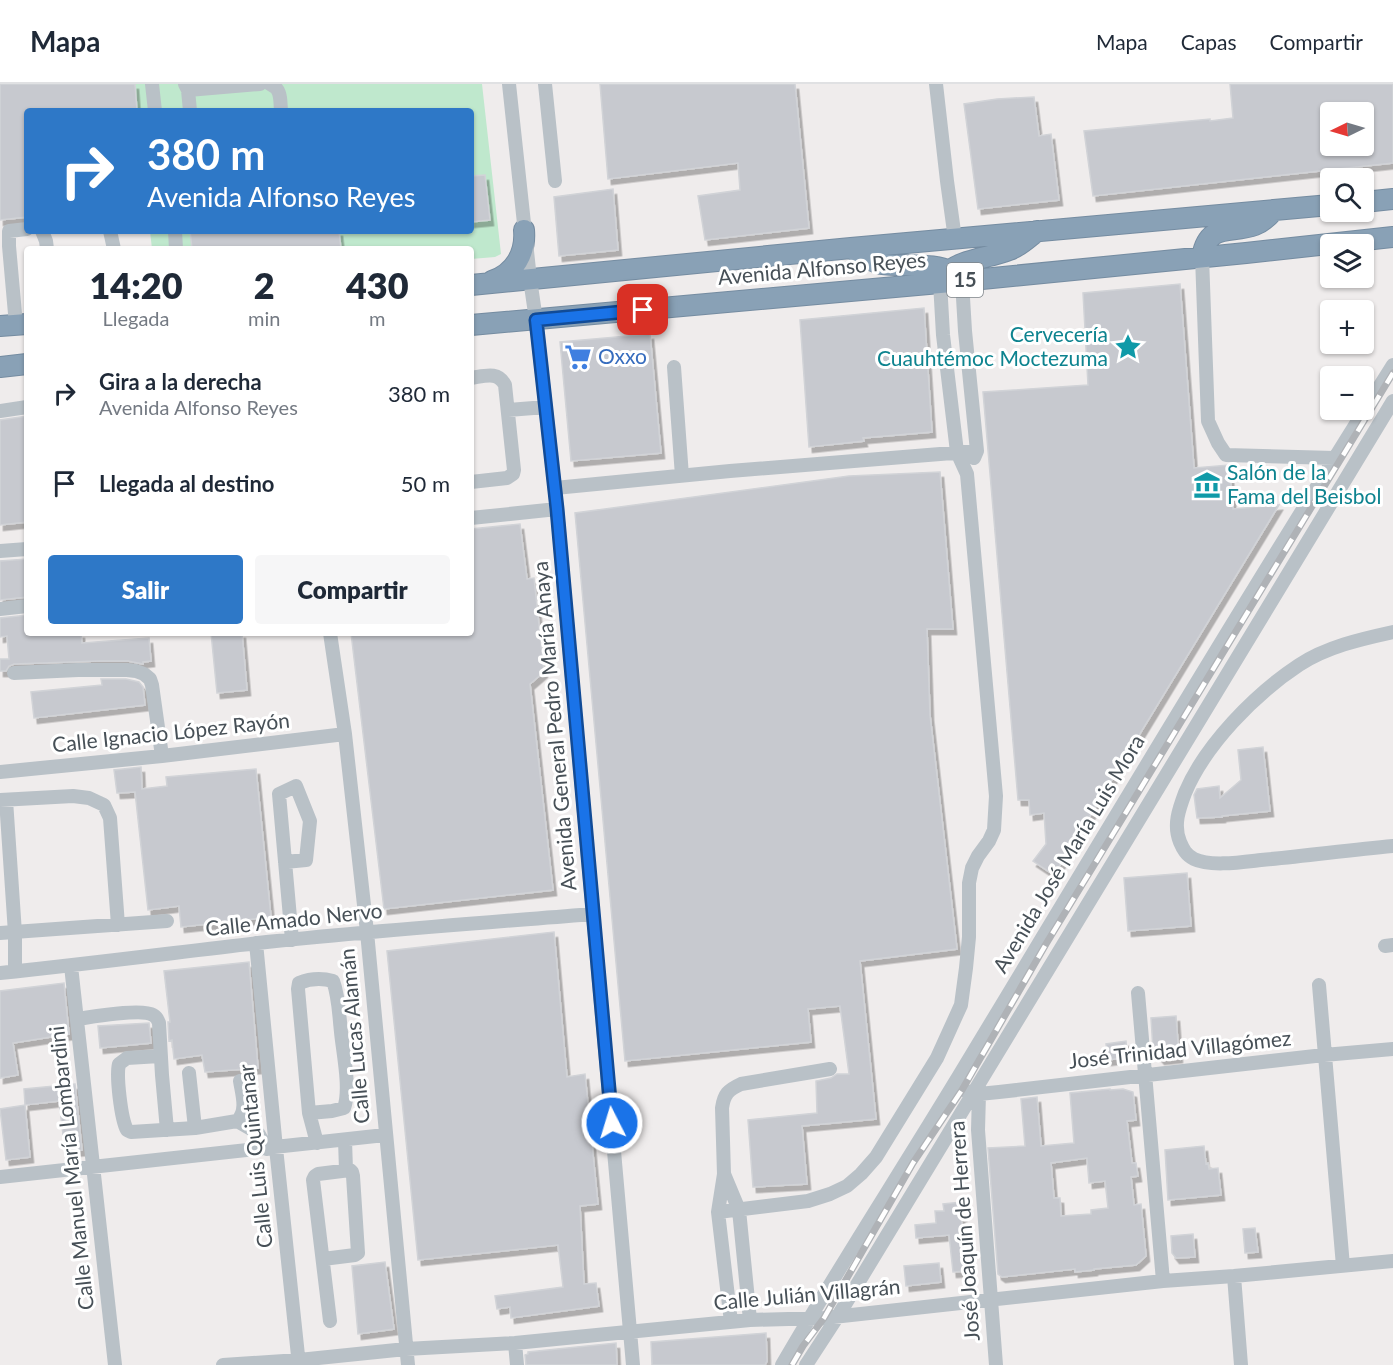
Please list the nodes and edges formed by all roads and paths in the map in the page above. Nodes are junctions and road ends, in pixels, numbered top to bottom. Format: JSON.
{"nodes":[{"id":1,"x":153,"y":84,"type":"edge"},
{"id":2,"x":260,"y":84,"type":"edge"},
{"id":3,"x":270,"y":84,"type":"edge"},
{"id":4,"x":509,"y":84,"type":"edge"},
{"id":5,"x":545,"y":84,"type":"edge"},
{"id":6,"x":936,"y":84,"type":"edge"},
{"id":7,"x":187,"y":87,"type":"edge"},
{"id":8,"x":155,"y":108,"type":"edge"},
{"id":9,"x":190,"y":108,"type":"edge"},
{"id":10,"x":281,"y":108,"type":"edge"},
{"id":11,"x":555,"y":181,"type":"dead end"},
{"id":12,"x":1393,"y":199,"type":"edge"},
{"id":13,"x":1374,"y":201,"type":"edge"},
{"id":14,"x":1320,"y":206,"type":"edge"},
{"id":15,"x":1274,"y":210,"type":"junction"},
{"id":16,"x":24,"y":229,"type":"edge"},
{"id":17,"x":524,"y":230,"type":"junction"},
{"id":18,"x":4,"y":231,"type":"edge"},
{"id":19,"x":1037,"y":231,"type":"junction"},
{"id":20,"x":1393,"y":237,"type":"edge"},
{"id":21,"x":956,"y":239,"type":"junction"},
{"id":22,"x":851,"y":248,"type":"junction"},
{"id":23,"x":1202,"y":257,"type":"junction"},
{"id":24,"x":951,"y":278,"type":"junction"},
{"id":25,"x":530,"y":279,"type":"junction"},
{"id":26,"x":475,"y":284,"type":"edge"},
{"id":27,"x":536,"y":320,"type":"junction"},
{"id":28,"x":14,"y":325,"type":"edge"},
{"id":29,"x":474,"y":325,"type":"edge"},
{"id":30,"x":24,"y":364,"type":"edge"},
{"id":31,"x":1393,"y":365,"type":"edge"},
{"id":32,"x":0,"y":367,"type":"edge"},
{"id":33,"x":674,"y":367,"type":"dead end"},
{"id":34,"x":474,"y":378,"type":"edge"},
{"id":35,"x":971,"y":384,"type":"junction"},
{"id":36,"x":949,"y":387,"type":"junction"},
{"id":37,"x":1393,"y":401,"type":"edge"},
{"id":38,"x":24,"y":407,"type":"edge"},
{"id":39,"x":546,"y":407,"type":"junction"},
{"id":40,"x":508,"y":410,"type":"junction"},
{"id":41,"x":0,"y":411,"type":"edge"},
{"id":42,"x":976,"y":451,"type":"junction"},
{"id":43,"x":957,"y":452,"type":"junction"},
{"id":44,"x":1334,"y":458,"type":"junction"},
{"id":45,"x":967,"y":474,"type":"junction"},
{"id":46,"x":682,"y":476,"type":"junction"},
{"id":47,"x":474,"y":482,"type":"edge"},
{"id":48,"x":555,"y":488,"type":"junction"},
{"id":49,"x":557,"y":509,"type":"junction"},
{"id":50,"x":474,"y":518,"type":"edge"},
{"id":51,"x":24,"y":549,"type":"edge"},
{"id":52,"x":0,"y":551,"type":"edge"},
{"id":53,"x":24,"y":606,"type":"edge"},
{"id":54,"x":0,"y":609,"type":"edge"},
{"id":55,"x":1393,"y":632,"type":"edge"},
{"id":56,"x":330,"y":636,"type":"edge"},
{"id":57,"x":14,"y":673,"type":"dead end"},
{"id":58,"x":345,"y":734,"type":"junction"},
{"id":59,"x":162,"y":756,"type":"junction"},
{"id":60,"x":0,"y":772,"type":"edge"},
{"id":61,"x":3,"y":800,"type":"edge"},
{"id":62,"x":1393,"y":846,"type":"edge"},
{"id":63,"x":285,"y":862,"type":"junction"},
{"id":64,"x":593,"y":914,"type":"junction"},
{"id":65,"x":167,"y":921,"type":"dead end"},
{"id":66,"x":118,"y":925,"type":"junction"},
{"id":67,"x":0,"y":933,"type":"edge"},
{"id":68,"x":15,"y":933,"type":"junction"},
{"id":69,"x":367,"y":933,"type":"junction"},
{"id":70,"x":292,"y":940,"type":"junction"},
{"id":71,"x":256,"y":944,"type":"junction"},
{"id":72,"x":71,"y":966,"type":"junction"},
{"id":73,"x":15,"y":971,"type":"junction"},
{"id":74,"x":0,"y":973,"type":"edge"},
{"id":75,"x":1319,"y":985,"type":"dead end"},
{"id":76,"x":1138,"y":993,"type":"dead end"},
{"id":77,"x":77,"y":1018,"type":"junction"},
{"id":78,"x":1393,"y":1049,"type":"edge"},
{"id":79,"x":1324,"y":1055,"type":"junction"},
{"id":80,"x":160,"y":1056,"type":"junction"},
{"id":81,"x":830,"y":1069,"type":"dead end"},
{"id":82,"x":189,"y":1073,"type":"dead end"},
{"id":83,"x":1146,"y":1075,"type":"junction"},
{"id":84,"x":240,"y":1081,"type":"dead end"},
{"id":85,"x":954,"y":1084,"type":"junction"},
{"id":86,"x":976,"y":1093,"type":"junction"},
{"id":87,"x":309,"y":1113,"type":"junction"},
{"id":88,"x":237,"y":1120,"type":"junction"},
{"id":89,"x":195,"y":1128,"type":"junction"},
{"id":90,"x":167,"y":1130,"type":"junction"},
{"id":91,"x":385,"y":1135,"type":"junction"},
{"id":92,"x":345,"y":1140,"type":"junction"},
{"id":93,"x":317,"y":1143,"type":"junction"},
{"id":94,"x":271,"y":1148,"type":"junction"},
{"id":95,"x":93,"y":1168,"type":"junction"},
{"id":96,"x":346,"y":1170,"type":"junction"},
{"id":97,"x":724,"y":1174,"type":"junction"},
{"id":98,"x":0,"y":1177,"type":"edge"},
{"id":99,"x":739,"y":1210,"type":"junction"},
{"id":100,"x":718,"y":1212,"type":"junction"},
{"id":101,"x":323,"y":1259,"type":"junction"},
{"id":102,"x":1393,"y":1261,"type":"edge"},
{"id":103,"x":1343,"y":1266,"type":"junction"},
{"id":104,"x":1234,"y":1276,"type":"junction"},
{"id":105,"x":1163,"y":1281,"type":"junction"},
{"id":106,"x":990,"y":1300,"type":"junction"},
{"id":107,"x":838,"y":1316,"type":"junction"},
{"id":108,"x":808,"y":1319,"type":"junction"},
{"id":109,"x":750,"y":1320,"type":"junction"},
{"id":110,"x":330,"y":1321,"type":"dead end"},
{"id":111,"x":731,"y":1322,"type":"junction"},
{"id":112,"x":631,"y":1332,"type":"junction"},
{"id":113,"x":798,"y":1336,"type":"junction"},
{"id":114,"x":515,"y":1343,"type":"junction"},
{"id":115,"x":406,"y":1349,"type":"junction"},
{"id":116,"x":299,"y":1362,"type":"edge"},
{"id":117,"x":807,"y":1364,"type":"edge"},
{"id":118,"x":115,"y":1365,"type":"edge"},
{"id":119,"x":223,"y":1365,"type":"edge"},
{"id":120,"x":408,"y":1365,"type":"edge"},
{"id":121,"x":517,"y":1365,"type":"edge"},
{"id":122,"x":633,"y":1365,"type":"edge"},
{"id":123,"x":782,"y":1365,"type":"edge"},
{"id":124,"x":996,"y":1365,"type":"edge"},
{"id":125,"x":1241,"y":1365,"type":"edge"}],
"edges":[{"from":1,"to":8,"type":"street"},
{"from":2,"to":7,"type":"street"},
{"from":3,"to":10,"type":"street"},
{"from":4,"to":17,"type":"street","name":"Avenida General Pedro María Anaya"},
{"from":5,"to":11,"type":"street"},
{"from":6,"to":21,"type":"street"},
{"from":7,"to":9,"type":"street"},
{"from":12,"to":13,"type":"highway"},
{"from":14,"to":15,"type":"highway","name":"Avenida Alfonso Reyes","number":"15"},
{"from":15,"to":19,"type":"highway","name":"Avenida Alfonso Reyes","number":"15"},
{"from":15,"to":23,"type":"highway"},
{"from":16,"to":18,"type":"street"},
{"from":17,"to":25,"type":"street","name":"Avenida General Pedro María Anaya"},
{"from":17,"to":26,"type":"highway"},
{"from":18,"to":28,"type":"street"},
{"from":19,"to":21,"type":"highway","name":"Avenida Alfonso Reyes","number":"15"},
{"from":19,"to":24,"type":"highway"},
{"from":20,"to":23,"type":"highway","name":"Avenida Alfonso Reyes","number":"15"},
{"from":21,"to":22,"type":"highway","name":"Avenida Alfonso Reyes","number":"15"},
{"from":22,"to":24,"type":"highway"},
{"from":22,"to":25,"type":"highway","name":"Avenida Alfonso Reyes","number":"15"},
{"from":23,"to":24,"type":"highway","name":"Avenida Alfonso Reyes","number":"15"},
{"from":23,"to":44,"type":"street"},
{"from":24,"to":27,"type":"highway","name":"Avenida Alfonso Reyes","number":"15"},
{"from":24,"to":35,"type":"street"},
{"from":24,"to":36,"type":"street"},
{"from":25,"to":26,"type":"highway","name":"Avenida Alfonso Reyes","number":"15"},
{"from":25,"to":27,"type":"street","name":"Avenida General Pedro María Anaya"},
{"from":27,"to":29,"type":"highway","name":"Avenida Alfonso Reyes","number":"15"},
{"from":27,"to":39,"type":"street","name":"Avenida General Pedro María Anaya"},
{"from":30,"to":32,"type":"highway"},
{"from":31,"to":44,"type":"street","name":"Avenida José María Luis Mora"},
{"from":33,"to":46,"type":"street"},
{"from":34,"to":40,"type":"street"},
{"from":35,"to":36,"type":"street"},
{"from":35,"to":42,"type":"street"},
{"from":36,"to":43,"type":"street"},
{"from":37,"to":86,"type":"street","name":"Avenida José María Luis Mora"},
{"from":38,"to":41,"type":"street"},
{"from":39,"to":40,"type":"street"},
{"from":39,"to":48,"type":"street","name":"Avenida General Pedro María Anaya"},
{"from":40,"to":47,"type":"street"},
{"from":42,"to":43,"type":"street"},
{"from":42,"to":45,"type":"street"},
{"from":43,"to":45,"type":"street"},
{"from":43,"to":46,"type":"street"},
{"from":44,"to":85,"type":"street","name":"Avenida José María Luis Mora"},
{"from":45,"to":99,"type":"street"},
{"from":46,"to":48,"type":"street"},
{"from":48,"to":49,"type":"street","name":"Avenida General Pedro María Anaya"},
{"from":49,"to":50,"type":"street"},
{"from":49,"to":64,"type":"street","name":"Avenida General Pedro María Anaya"},
{"from":51,"to":52,"type":"street"},
{"from":53,"to":54,"type":"street"},
{"from":55,"to":62,"type":"street"},
{"from":56,"to":58,"type":"street","name":"Calle Lucas Alamán"},
{"from":57,"to":59,"type":"street"},
{"from":58,"to":59,"type":"street","name":"Calle Ignacio López Rayón"},
{"from":58,"to":69,"type":"street","name":"Calle Lucas Alamán"},
{"from":59,"to":60,"type":"street","name":"Calle Ignacio López Rayón"},
{"from":61,"to":66,"type":"street"},
{"from":61,"to":68,"type":"street"},
{"from":63,"to":63,"type":"street"},
{"from":63,"to":70,"type":"street"},
{"from":64,"to":69,"type":"street","name":"Calle Amado Nervo"},
{"from":64,"to":112,"type":"street","name":"Avenida General Pedro María Anaya"},
{"from":65,"to":66,"type":"street"},
{"from":66,"to":68,"type":"street"},
{"from":67,"to":68,"type":"street"},
{"from":68,"to":73,"type":"street"},
{"from":69,"to":70,"type":"street","name":"Calle Amado Nervo"},
{"from":69,"to":91,"type":"street","name":"Calle Lucas Alamán"},
{"from":70,"to":71,"type":"street","name":"Calle Amado Nervo"},
{"from":71,"to":72,"type":"street","name":"Calle Amado Nervo"},
{"from":71,"to":94,"type":"street","name":"Calle Luis Quintanar"},
{"from":72,"to":73,"type":"street","name":"Calle Amado Nervo"},
{"from":72,"to":77,"type":"street","name":"Calle Manuel María Lombardini"},
{"from":73,"to":74,"type":"street","name":"Calle Amado Nervo"},
{"from":75,"to":79,"type":"street"},
{"from":76,"to":83,"type":"street"},
{"from":77,"to":80,"type":"street"},
{"from":77,"to":95,"type":"street","name":"Calle Manuel María Lombardini"},
{"from":78,"to":79,"type":"street","name":"José Trinidad Villagómez"},
{"from":79,"to":83,"type":"street","name":"José Trinidad Villagómez"},
{"from":79,"to":103,"type":"street"},
{"from":80,"to":90,"type":"street"},
{"from":80,"to":90,"type":"street"},
{"from":81,"to":97,"type":"street"},
{"from":82,"to":89,"type":"street"},
{"from":83,"to":86,"type":"street","name":"José Trinidad Villagómez"},
{"from":83,"to":105,"type":"street"},
{"from":84,"to":88,"type":"street"},
{"from":85,"to":86,"type":"street"},
{"from":85,"to":108,"type":"street","name":"Avenida José María Luis Mora"},
{"from":86,"to":106,"type":"street","name":"José Joaquín de Herrera"},
{"from":86,"to":107,"type":"street","name":"Avenida José María Luis Mora"},
{"from":87,"to":87,"type":"street"},
{"from":87,"to":93,"type":"street"},
{"from":88,"to":89,"type":"street"},
{"from":88,"to":94,"type":"street"},
{"from":89,"to":90,"type":"street"},
{"from":91,"to":92,"type":"street"},
{"from":91,"to":115,"type":"street","name":"Calle Lucas Alamán"},
{"from":92,"to":93,"type":"street"},
{"from":92,"to":96,"type":"street"},
{"from":93,"to":94,"type":"street"},
{"from":94,"to":95,"type":"street"},
{"from":94,"to":116,"type":"street","name":"Calle Luis Quintanar"},
{"from":95,"to":98,"type":"street"},
{"from":95,"to":118,"type":"street","name":"Calle Manuel María Lombardini"},
{"from":96,"to":101,"type":"street"},
{"from":96,"to":101,"type":"street"},
{"from":97,"to":99,"type":"street"},
{"from":97,"to":100,"type":"street"},
{"from":99,"to":100,"type":"street"},
{"from":99,"to":109,"type":"street"},
{"from":100,"to":111,"type":"street"},
{"from":101,"to":110,"type":"street"},
{"from":102,"to":103,"type":"street","name":"Calle Julián Villagrán"},
{"from":103,"to":104,"type":"street","name":"Calle Julián Villagrán"},
{"from":104,"to":105,"type":"street","name":"Calle Julián Villagrán"},
{"from":104,"to":125,"type":"street"},
{"from":105,"to":106,"type":"street","name":"Calle Julián Villagrán"},
{"from":106,"to":107,"type":"street","name":"Calle Julián Villagrán"},
{"from":106,"to":124,"type":"street","name":"José Joaquín de Herrera"},
{"from":107,"to":108,"type":"street","name":"Calle Julián Villagrán"},
{"from":107,"to":117,"type":"street","name":"Avenida José María Luis Mora"},
{"from":108,"to":109,"type":"street","name":"Calle Julián Villagrán"},
{"from":108,"to":113,"type":"street","name":"Avenida José María Luis Mora"},
{"from":109,"to":111,"type":"street","name":"Calle Julián Villagrán"},
{"from":111,"to":112,"type":"street","name":"Calle Julián Villagrán"},
{"from":112,"to":114,"type":"street","name":"Calle Julián Villagrán"},
{"from":112,"to":122,"type":"street","name":"Avenida General Pedro María Anaya"},
{"from":113,"to":117,"type":"street"},
{"from":113,"to":123,"type":"street","name":"Avenida José María Luis Mora"},
{"from":114,"to":115,"type":"street","name":"Calle Julián Villagrán"},
{"from":114,"to":121,"type":"street"},
{"from":115,"to":116,"type":"street","name":"Calle Julián Villagrán"},
{"from":115,"to":120,"type":"street","name":"Calle Lucas Alamán"},
{"from":116,"to":119,"type":"street","name":"Calle Julián Villagrán"}]}
